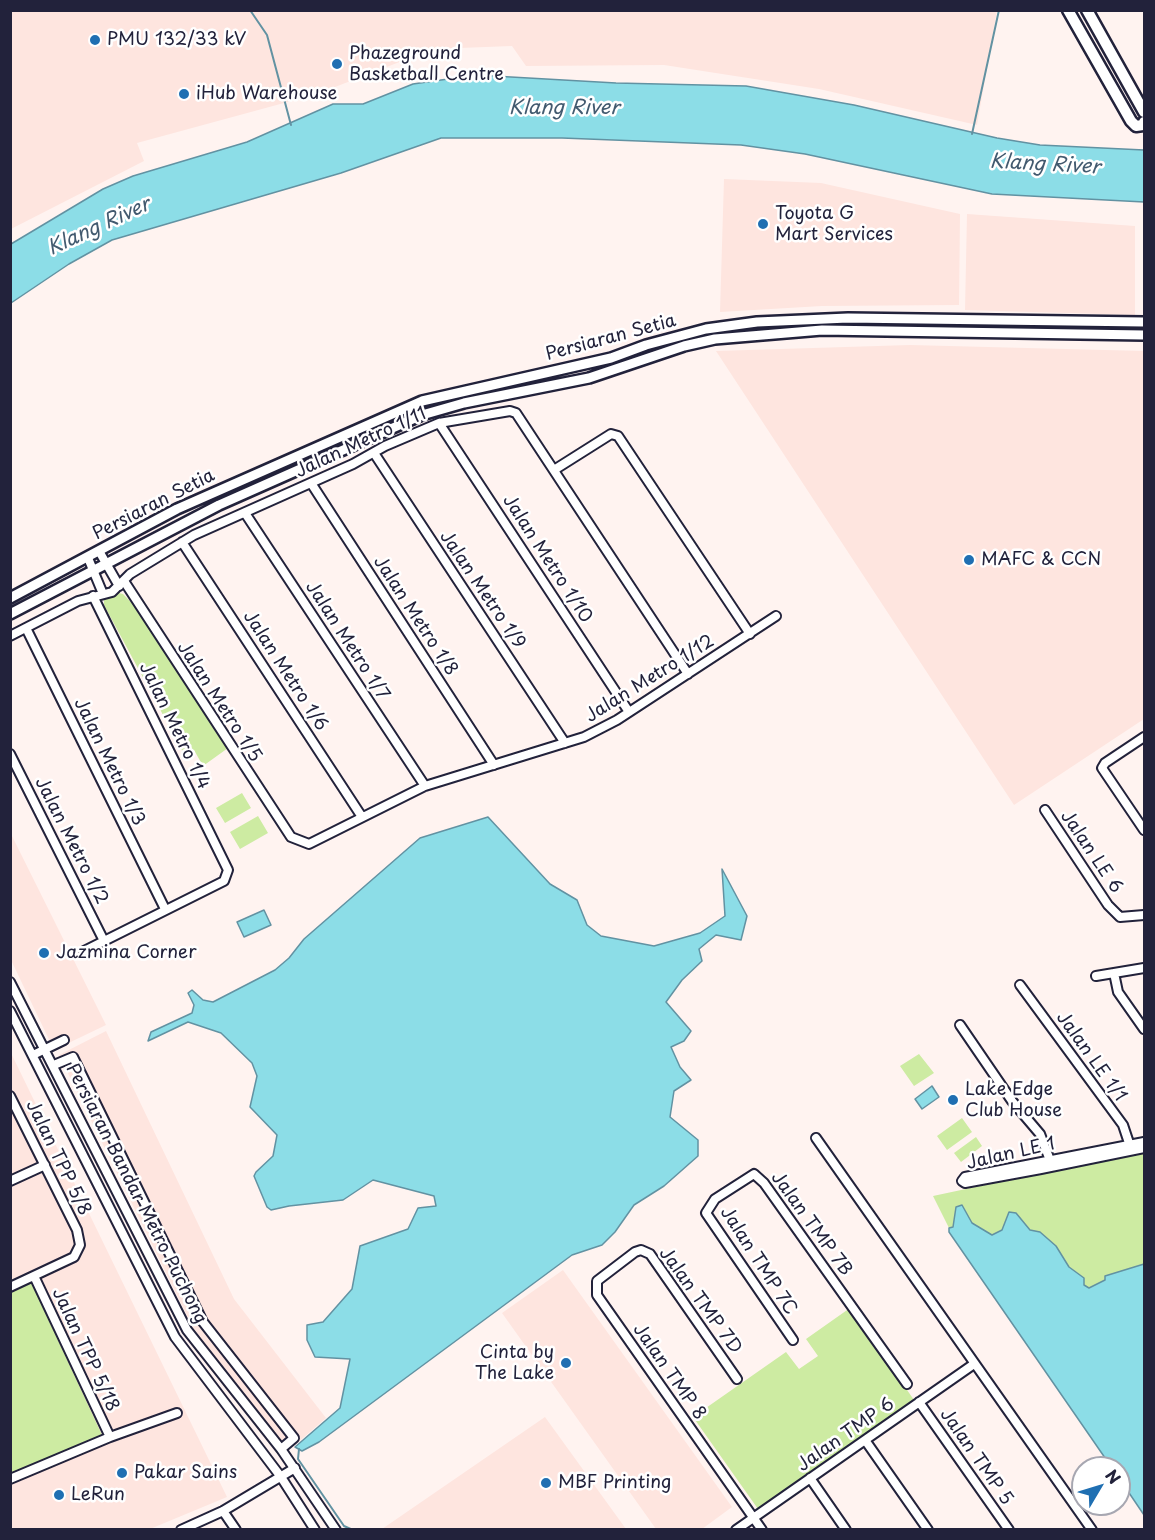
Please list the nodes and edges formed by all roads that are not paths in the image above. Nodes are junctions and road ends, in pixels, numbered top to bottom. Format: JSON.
{"nodes":[{"id":1,"x":1068,"y":10,"type":"edge"},
{"id":2,"x":1087,"y":10,"type":"edge"},
{"id":3,"x":1144,"y":112,"type":"edge"},
{"id":4,"x":1144,"y":124,"type":"edge"},
{"id":5,"x":1144,"y":322,"type":"edge"},
{"id":6,"x":1144,"y":335,"type":"edge"},
{"id":7,"x":439,"y":423,"type":"junction"},
{"id":8,"x":374,"y":453,"type":"junction"},
{"id":9,"x":555,"y":470,"type":"junction"},
{"id":10,"x":311,"y":483,"type":"junction"},
{"id":11,"x":244,"y":513,"type":"junction"},
{"id":12,"x":182,"y":542,"type":"junction"},
{"id":13,"x":99,"y":551,"type":"junction"},
{"id":14,"x":88,"y":558,"type":"junction"},
{"id":15,"x":109,"y":568,"type":"junction"},
{"id":16,"x":96,"y":575,"type":"junction"},
{"id":17,"x":115,"y":588,"type":"junction"},
{"id":18,"x":93,"y":596,"type":"junction"},
{"id":19,"x":10,"y":598,"type":"edge"},
{"id":20,"x":10,"y":614,"type":"edge"},
{"id":21,"x":776,"y":616,"type":"dead end"},
{"id":22,"x":26,"y":628,"type":"junction"},
{"id":23,"x":750,"y":634,"type":"junction"},
{"id":24,"x":10,"y":636,"type":"edge"},
{"id":25,"x":688,"y":674,"type":"junction"},
{"id":26,"x":629,"y":712,"type":"junction"},
{"id":27,"x":1144,"y":737,"type":"edge"},
{"id":28,"x":564,"y":743,"type":"junction"},
{"id":29,"x":10,"y":754,"type":"edge"},
{"id":30,"x":494,"y":765,"type":"junction"},
{"id":31,"x":425,"y":786,"type":"junction"},
{"id":32,"x":1045,"y":810,"type":"dead end"},
{"id":33,"x":362,"y":817,"type":"junction"},
{"id":34,"x":1144,"y":830,"type":"edge"},
{"id":35,"x":165,"y":909,"type":"junction"},
{"id":36,"x":1144,"y":915,"type":"edge"},
{"id":37,"x":104,"y":941,"type":"junction"},
{"id":38,"x":84,"y":951,"type":"dead end"},
{"id":39,"x":1144,"y":968,"type":"edge"},
{"id":40,"x":1114,"y":974,"type":"junction"},
{"id":41,"x":1096,"y":976,"type":"dead end"},
{"id":42,"x":10,"y":982,"type":"edge"},
{"id":43,"x":1020,"y":985,"type":"dead end"},
{"id":44,"x":10,"y":1011,"type":"edge"},
{"id":45,"x":960,"y":1025,"type":"dead end"},
{"id":46,"x":1144,"y":1029,"type":"edge"},
{"id":47,"x":64,"y":1040,"type":"dead end"},
{"id":48,"x":46,"y":1049,"type":"junction"},
{"id":49,"x":33,"y":1055,"type":"junction"},
{"id":50,"x":54,"y":1065,"type":"junction"},
{"id":51,"x":10,"y":1096,"type":"edge"},
{"id":52,"x":816,"y":1138,"type":"dead end"},
{"id":53,"x":1144,"y":1142,"type":"edge"},
{"id":54,"x":1131,"y":1147,"type":"junction"},
{"id":55,"x":1144,"y":1148,"type":"edge"},
{"id":56,"x":1051,"y":1164,"type":"junction"},
{"id":57,"x":45,"y":1165,"type":"junction"},
{"id":58,"x":10,"y":1181,"type":"edge"},
{"id":59,"x":715,"y":1199,"type":"joint"},
{"id":60,"x":635,"y":1252,"type":"joint"},
{"id":61,"x":34,"y":1276,"type":"junction"},
{"id":62,"x":10,"y":1287,"type":"edge"},
{"id":63,"x":793,"y":1340,"type":"dead end"},
{"id":64,"x":974,"y":1364,"type":"junction"},
{"id":65,"x":737,"y":1379,"type":"dead end"},
{"id":66,"x":907,"y":1384,"type":"dead end"},
{"id":67,"x":919,"y":1402,"type":"junction"},
{"id":68,"x":177,"y":1413,"type":"dead end"},
{"id":69,"x":110,"y":1437,"type":"junction"},
{"id":70,"x":865,"y":1440,"type":"junction"},
{"id":71,"x":281,"y":1449,"type":"junction"},
{"id":72,"x":295,"y":1468,"type":"junction"},
{"id":73,"x":281,"y":1477,"type":"junction"},
{"id":74,"x":810,"y":1478,"type":"junction"},
{"id":75,"x":10,"y":1479,"type":"edge"},
{"id":76,"x":224,"y":1511,"type":"junction"},
{"id":77,"x":753,"y":1517,"type":"junction"},
{"id":78,"x":181,"y":1530,"type":"edge"},
{"id":79,"x":236,"y":1530,"type":"edge"},
{"id":80,"x":315,"y":1530,"type":"edge"},
{"id":81,"x":336,"y":1530,"type":"edge"},
{"id":82,"x":736,"y":1530,"type":"edge"},
{"id":83,"x":762,"y":1530,"type":"edge"},
{"id":84,"x":846,"y":1530,"type":"edge"},
{"id":85,"x":928,"y":1530,"type":"edge"},
{"id":86,"x":1009,"y":1530,"type":"edge"},
{"id":87,"x":1092,"y":1530,"type":"edge"}],
"edges":[{"from":1,"to":4,"type":"main road"},
{"from":2,"to":3,"type":"main road"},
{"from":5,"to":13,"type":"street","name":"Persiaran Setia"},
{"from":6,"to":15,"type":"street","name":"Persiaran Setia"},
{"from":7,"to":8,"type":"street","name":"Jalan Metro 1/11"},
{"from":7,"to":9,"type":"street","name":"Jalan Metro 1/11"},
{"from":7,"to":26,"type":"street","name":"Jalan Metro 1/10"},
{"from":8,"to":10,"type":"street","name":"Jalan Metro 1/11"},
{"from":8,"to":28,"type":"street","name":"Jalan Metro 1/9"},
{"from":9,"to":23,"type":"street"},
{"from":9,"to":25,"type":"street","name":"Jalan Metro 1/11"},
{"from":10,"to":11,"type":"street","name":"Jalan Metro 1/11"},
{"from":10,"to":30,"type":"street","name":"Jalan Metro 1/8"},
{"from":11,"to":12,"type":"street","name":"Jalan Metro 1/11"},
{"from":11,"to":31,"type":"street","name":"Jalan Metro 1/7"},
{"from":12,"to":17,"type":"street","name":"Jalan Metro 1/11"},
{"from":12,"to":33,"type":"street","name":"Jalan Metro 1/6"},
{"from":13,"to":14,"type":"street","name":"Persiaran Setia"},
{"from":13,"to":15,"type":"street"},
{"from":14,"to":16,"type":"street"},
{"from":14,"to":19,"type":"street","name":"Persiaran Setia"},
{"from":15,"to":16,"type":"street","name":"Persiaran Setia"},
{"from":15,"to":17,"type":"street"},
{"from":16,"to":17,"type":"street"},
{"from":16,"to":20,"type":"street","name":"Persiaran Setia"},
{"from":17,"to":18,"type":"street"},
{"from":17,"to":33,"type":"street","name":"Jalan Metro 1/5"},
{"from":18,"to":22,"type":"street"},
{"from":18,"to":35,"type":"street","name":"Jalan Metro 1/4"},
{"from":21,"to":23,"type":"street","name":"Jalan Metro 1/12"},
{"from":22,"to":24,"type":"street"},
{"from":22,"to":35,"type":"street","name":"Jalan Metro 1/3"},
{"from":23,"to":25,"type":"street","name":"Jalan Metro 1/12"},
{"from":25,"to":26,"type":"street","name":"Jalan Metro 1/12"},
{"from":26,"to":28,"type":"street","name":"Jalan Metro 1/12"},
{"from":27,"to":34,"type":"street"},
{"from":28,"to":30,"type":"street","name":"Jalan Metro 1/12"},
{"from":29,"to":37,"type":"street","name":"Jalan Metro 1/2"},
{"from":30,"to":31,"type":"street","name":"Jalan Metro 1/12"},
{"from":31,"to":33,"type":"street"},
{"from":32,"to":36,"type":"street","name":"Jalan LE 6"},
{"from":35,"to":37,"type":"street"},
{"from":37,"to":38,"type":"street"},
{"from":39,"to":40,"type":"street"},
{"from":40,"to":41,"type":"street"},
{"from":40,"to":46,"type":"street"},
{"from":42,"to":48,"type":"street","name":"Persiaran Bandar Metro Puchong"},
{"from":43,"to":54,"type":"street","name":"Jalan LE 1/1"},
{"from":44,"to":49,"type":"street","name":"Persiaran Bandar Metro Puchong"},
{"from":45,"to":56,"type":"street"},
{"from":47,"to":48,"type":"street"},
{"from":48,"to":49,"type":"street"},
{"from":48,"to":50,"type":"street","name":"Persiaran Bandar Metro Puchong"},
{"from":49,"to":73,"type":"street","name":"Persiaran Bandar Metro Puchong"},
{"from":50,"to":71,"type":"street","name":"Persiaran Bandar Metro Puchong"},
{"from":50,"to":71,"type":"street"},
{"from":51,"to":57,"type":"street","name":"Jalan TPP 5/8"},
{"from":52,"to":64,"type":"street"},
{"from":53,"to":54,"type":"street","name":"Jalan LE 1"},
{"from":54,"to":55,"type":"street","name":"Jalan LE 1"},
{"from":54,"to":56,"type":"street","name":"Jalan LE 1"},
{"from":56,"to":56,"type":"street","name":"Jalan LE 1"},
{"from":57,"to":58,"type":"street"},
{"from":57,"to":61,"type":"street","name":"Jalan TPP 5/8"},
{"from":59,"to":63,"type":"street","name":"Jalan TMP 7C"},
{"from":59,"to":66,"type":"street","name":"Jalan TMP 7B"},
{"from":60,"to":65,"type":"street","name":"Jalan TMP 7D"},
{"from":60,"to":77,"type":"street","name":"Jalan TMP 8"},
{"from":61,"to":62,"type":"street"},
{"from":61,"to":69,"type":"street","name":"Jalan TPP 5/18"},
{"from":64,"to":67,"type":"street","name":"Jalan TMP 6"},
{"from":64,"to":87,"type":"street"},
{"from":67,"to":70,"type":"street","name":"Jalan TMP 6"},
{"from":67,"to":86,"type":"street","name":"Jalan TMP 5"},
{"from":68,"to":69,"type":"street"},
{"from":69,"to":75,"type":"street"},
{"from":70,"to":74,"type":"street","name":"Jalan TMP 6"},
{"from":70,"to":85,"type":"street"},
{"from":71,"to":72,"type":"street","name":"Persiaran Bandar Metro Puchong"},
{"from":72,"to":73,"type":"street"},
{"from":72,"to":81,"type":"street","name":"Persiaran Bandar Metro Puchong"},
{"from":73,"to":76,"type":"street"},
{"from":73,"to":80,"type":"street","name":"Persiaran Bandar Metro Puchong"},
{"from":74,"to":77,"type":"street","name":"Jalan TMP 6"},
{"from":74,"to":84,"type":"street"},
{"from":76,"to":78,"type":"street"},
{"from":76,"to":79,"type":"street"},
{"from":77,"to":82,"type":"street","name":"Jalan TMP 6"},
{"from":77,"to":83,"type":"street"}]}
